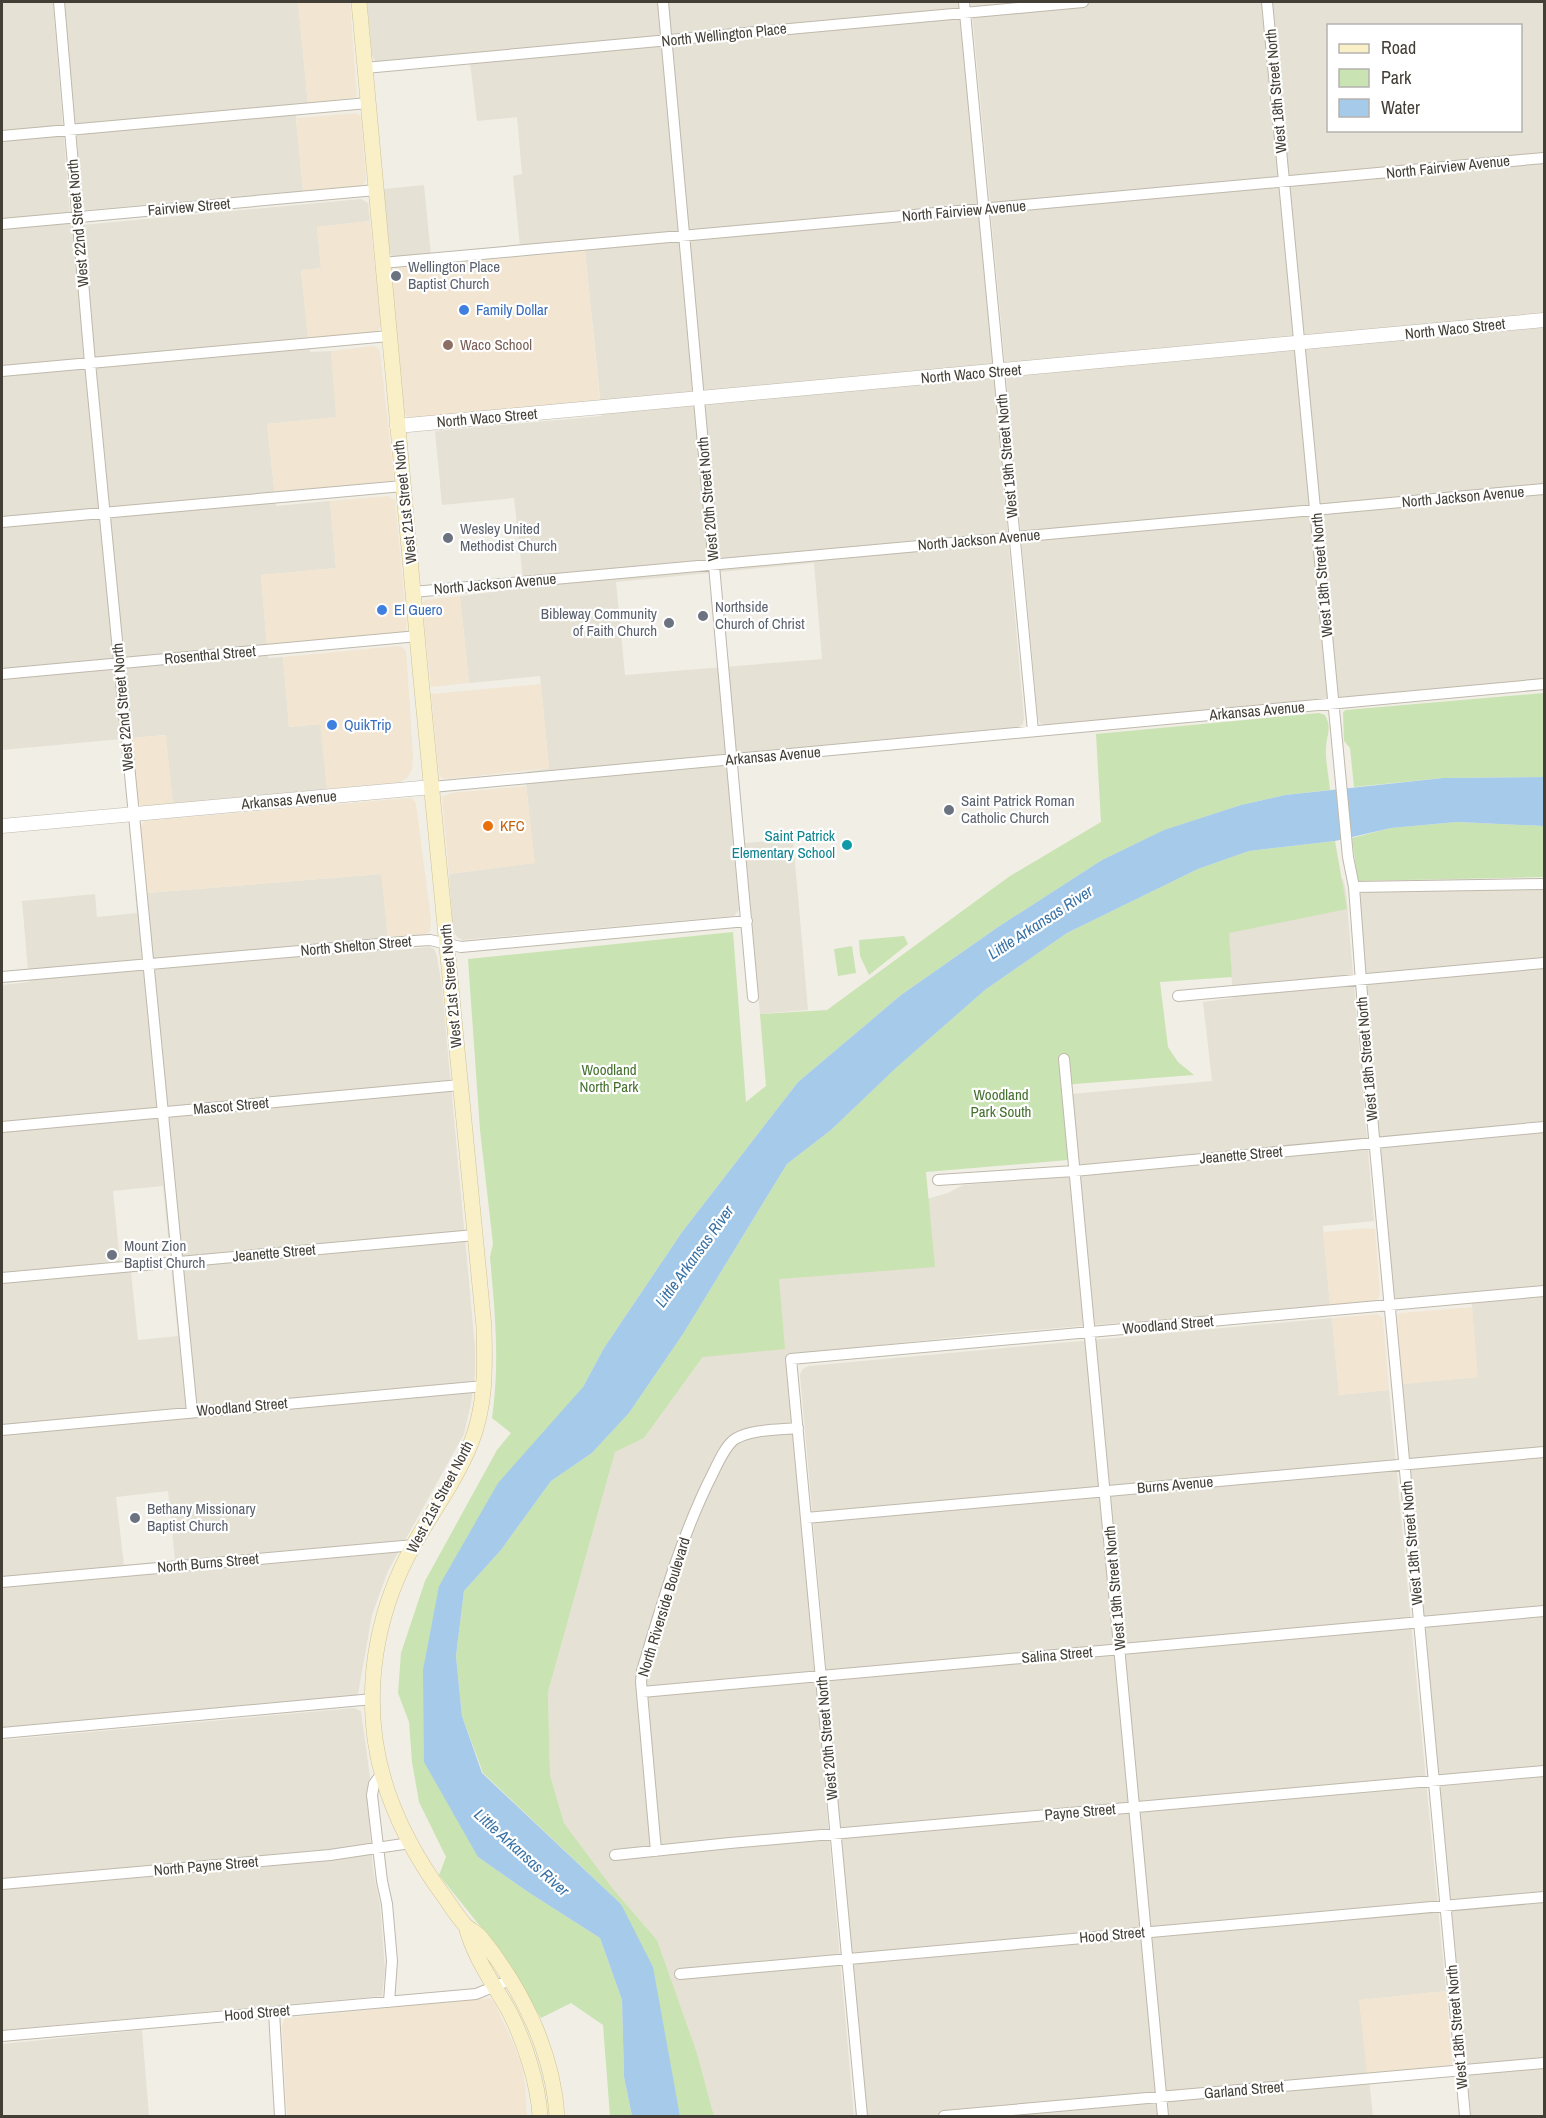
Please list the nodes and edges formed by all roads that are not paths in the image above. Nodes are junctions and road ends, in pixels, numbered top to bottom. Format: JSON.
{"nodes":[{"id":1,"x":59,"y":2,"type":"edge"},
{"id":2,"x":359,"y":2,"type":"edge"},
{"id":3,"x":663,"y":2,"type":"edge"},
{"id":4,"x":1083,"y":2,"type":"edge"},
{"id":5,"x":1267,"y":2,"type":"edge"},
{"id":6,"x":965,"y":7,"type":"edge"},
{"id":7,"x":666,"y":41,"type":"junction"},
{"id":8,"x":365,"y":68,"type":"junction"},
{"id":9,"x":368,"y":103,"type":"junction"},
{"id":10,"x":69,"y":130,"type":"junction"},
{"id":11,"x":2,"y":136,"type":"edge"},
{"id":12,"x":1545,"y":158,"type":"edge"},
{"id":13,"x":1284,"y":182,"type":"junction"},
{"id":14,"x":376,"y":190,"type":"junction"},
{"id":15,"x":984,"y":209,"type":"junction"},
{"id":16,"x":77,"y":217,"type":"junction"},
{"id":17,"x":2,"y":224,"type":"edge"},
{"id":18,"x":684,"y":237,"type":"junction"},
{"id":19,"x":382,"y":263,"type":"junction"},
{"id":20,"x":1545,"y":320,"type":"edge"},
{"id":21,"x":389,"y":336,"type":"junction"},
{"id":22,"x":1300,"y":344,"type":"junction"},
{"id":23,"x":90,"y":363,"type":"junction"},
{"id":24,"x":2,"y":371,"type":"edge"},
{"id":25,"x":999,"y":372,"type":"junction"},
{"id":26,"x":699,"y":398,"type":"junction"},
{"id":27,"x":397,"y":426,"type":"junction"},
{"id":28,"x":403,"y":486,"type":"junction"},
{"id":29,"x":1545,"y":489,"type":"edge"},
{"id":30,"x":1316,"y":510,"type":"junction"},
{"id":31,"x":104,"y":513,"type":"junction"},
{"id":32,"x":2,"y":522,"type":"edge"},
{"id":33,"x":1014,"y":538,"type":"junction"},
{"id":34,"x":714,"y":564,"type":"junction"},
{"id":35,"x":413,"y":592,"type":"junction"},
{"id":36,"x":418,"y":636,"type":"junction"},
{"id":37,"x":118,"y":663,"type":"junction"},
{"id":38,"x":2,"y":674,"type":"edge"},
{"id":39,"x":1545,"y":684,"type":"edge"},
{"id":40,"x":1334,"y":704,"type":"junction"},
{"id":41,"x":1033,"y":731,"type":"junction"},
{"id":42,"x":732,"y":759,"type":"junction"},
{"id":43,"x":432,"y":787,"type":"junction"},
{"id":44,"x":133,"y":814,"type":"junction"},
{"id":45,"x":2,"y":826,"type":"edge"},
{"id":46,"x":1545,"y":884,"type":"edge"},
{"id":47,"x":1354,"y":887,"type":"junction"},
{"id":48,"x":747,"y":921,"type":"junction"},
{"id":49,"x":447,"y":944,"type":"junction"},
{"id":50,"x":1545,"y":963,"type":"edge"},
{"id":51,"x":148,"y":964,"type":"junction"},
{"id":52,"x":2,"y":977,"type":"edge"},
{"id":53,"x":1360,"y":980,"type":"junction"},
{"id":54,"x":1178,"y":996,"type":"dead end"},
{"id":55,"x":753,"y":997,"type":"dead end"},
{"id":56,"x":1064,"y":1059,"type":"dead end"},
{"id":57,"x":460,"y":1085,"type":"junction"},
{"id":58,"x":163,"y":1112,"type":"junction"},
{"id":59,"x":2,"y":1127,"type":"edge"},
{"id":60,"x":1545,"y":1127,"type":"edge"},
{"id":61,"x":1375,"y":1143,"type":"junction"},
{"id":62,"x":1074,"y":1171,"type":"junction"},
{"id":63,"x":938,"y":1180,"type":"dead end"},
{"id":64,"x":475,"y":1235,"type":"junction"},
{"id":65,"x":178,"y":1262,"type":"junction"},
{"id":66,"x":2,"y":1278,"type":"edge"},
{"id":67,"x":1545,"y":1291,"type":"edge"},
{"id":68,"x":1390,"y":1305,"type":"junction"},
{"id":69,"x":1090,"y":1332,"type":"junction"},
{"id":70,"x":792,"y":1359,"type":"joint"},
{"id":71,"x":483,"y":1386,"type":"junction"},
{"id":72,"x":192,"y":1412,"type":"junction"},
{"id":73,"x":798,"y":1428,"type":"junction"},
{"id":74,"x":2,"y":1430,"type":"edge"},
{"id":75,"x":1545,"y":1452,"type":"edge"},
{"id":76,"x":1404,"y":1464,"type":"junction"},
{"id":77,"x":1105,"y":1491,"type":"junction"},
{"id":78,"x":806,"y":1518,"type":"junction"},
{"id":79,"x":414,"y":1545,"type":"junction"},
{"id":80,"x":2,"y":1582,"type":"edge"},
{"id":81,"x":1545,"y":1611,"type":"edge"},
{"id":82,"x":1419,"y":1623,"type":"junction"},
{"id":83,"x":1120,"y":1650,"type":"junction"},
{"id":84,"x":821,"y":1676,"type":"junction"},
{"id":85,"x":642,"y":1692,"type":"junction"},
{"id":86,"x":373,"y":1699,"type":"junction"},
{"id":87,"x":2,"y":1733,"type":"edge"},
{"id":88,"x":1545,"y":1771,"type":"edge"},
{"id":89,"x":382,"y":1773,"type":"junction"},
{"id":90,"x":1434,"y":1781,"type":"junction"},
{"id":91,"x":1135,"y":1807,"type":"junction"},
{"id":92,"x":836,"y":1834,"type":"junction"},
{"id":93,"x":410,"y":1844,"type":"junction"},
{"id":94,"x":378,"y":1849,"type":"junction"},
{"id":95,"x":656,"y":1851,"type":"junction"},
{"id":96,"x":615,"y":1855,"type":"dead end"},
{"id":97,"x":2,"y":1884,"type":"edge"},
{"id":98,"x":1545,"y":1897,"type":"edge"},
{"id":99,"x":1446,"y":1906,"type":"junction"},
{"id":100,"x":466,"y":1926,"type":"junction"},
{"id":101,"x":1146,"y":1932,"type":"junction"},
{"id":102,"x":848,"y":1959,"type":"junction"},
{"id":103,"x":680,"y":1974,"type":"dead end"},
{"id":104,"x":510,"y":1980,"type":"junction"},
{"id":105,"x":495,"y":1987,"type":"junction"},
{"id":106,"x":389,"y":2002,"type":"junction"},
{"id":107,"x":274,"y":2012,"type":"junction"},
{"id":108,"x":2,"y":2036,"type":"edge"},
{"id":109,"x":1545,"y":2063,"type":"edge"},
{"id":110,"x":1461,"y":2071,"type":"junction"},
{"id":111,"x":1161,"y":2097,"type":"junction"},
{"id":112,"x":280,"y":2116,"type":"edge"},
{"id":113,"x":540,"y":2116,"type":"edge"},
{"id":114,"x":557,"y":2116,"type":"edge"},
{"id":115,"x":862,"y":2116,"type":"edge"},
{"id":116,"x":944,"y":2116,"type":"edge"},
{"id":117,"x":1163,"y":2116,"type":"edge"},
{"id":118,"x":1465,"y":2116,"type":"edge"}],
"edges":[{"from":1,"to":10,"type":"street","name":"West 22nd Street North"},
{"from":2,"to":8,"type":"main road","name":"West 21st Street North"},
{"from":3,"to":7,"type":"street","name":"West 20th Street North"},
{"from":4,"to":6,"type":"street","name":"North Wellington Place"},
{"from":5,"to":13,"type":"street","name":"West 18th Street North"},
{"from":6,"to":7,"type":"street","name":"North Wellington Place"},
{"from":6,"to":15,"type":"street","name":"West 19th Street North"},
{"from":7,"to":8,"type":"street","name":"North Wellington Place"},
{"from":7,"to":18,"type":"street","name":"West 20th Street North"},
{"from":8,"to":9,"type":"main road","name":"West 21st Street North"},
{"from":9,"to":10,"type":"street"},
{"from":9,"to":14,"type":"main road","name":"West 21st Street North"},
{"from":10,"to":11,"type":"street"},
{"from":10,"to":16,"type":"street","name":"West 22nd Street North"},
{"from":12,"to":13,"type":"street","name":"North Fairview Avenue"},
{"from":13,"to":15,"type":"street","name":"North Fairview Avenue"},
{"from":13,"to":22,"type":"street","name":"West 18th Street North"},
{"from":14,"to":16,"type":"street","name":"Fairview Street"},
{"from":14,"to":19,"type":"main road","name":"West 21st Street North"},
{"from":15,"to":18,"type":"street","name":"North Fairview Avenue"},
{"from":15,"to":25,"type":"street","name":"West 19th Street North"},
{"from":16,"to":17,"type":"street","name":"Fairview Street"},
{"from":16,"to":23,"type":"street","name":"West 22nd Street North"},
{"from":18,"to":19,"type":"street","name":"North Fairview Avenue"},
{"from":18,"to":26,"type":"street","name":"West 20th Street North"},
{"from":19,"to":21,"type":"main road","name":"West 21st Street North"},
{"from":20,"to":22,"type":"street","name":"North Waco Street"},
{"from":21,"to":23,"type":"street"},
{"from":21,"to":27,"type":"main road","name":"West 21st Street North"},
{"from":22,"to":25,"type":"street","name":"North Waco Street"},
{"from":22,"to":30,"type":"street","name":"West 18th Street North"},
{"from":23,"to":24,"type":"street"},
{"from":23,"to":31,"type":"street","name":"West 22nd Street North"},
{"from":25,"to":26,"type":"street","name":"North Waco Street"},
{"from":25,"to":33,"type":"street","name":"West 19th Street North"},
{"from":26,"to":27,"type":"street","name":"North Waco Street"},
{"from":26,"to":34,"type":"street","name":"West 20th Street North"},
{"from":27,"to":28,"type":"main road","name":"West 21st Street North"},
{"from":28,"to":31,"type":"street"},
{"from":28,"to":35,"type":"main road","name":"West 21st Street North"},
{"from":29,"to":30,"type":"street","name":"North Jackson Avenue"},
{"from":30,"to":33,"type":"street","name":"North Jackson Avenue"},
{"from":30,"to":40,"type":"street","name":"West 18th Street North"},
{"from":31,"to":32,"type":"street"},
{"from":31,"to":37,"type":"street","name":"West 22nd Street North"},
{"from":33,"to":34,"type":"street","name":"North Jackson Avenue"},
{"from":33,"to":41,"type":"street","name":"West 19th Street North"},
{"from":34,"to":35,"type":"street","name":"North Jackson Avenue"},
{"from":34,"to":42,"type":"street","name":"West 20th Street North"},
{"from":35,"to":36,"type":"main road","name":"West 21st Street North"},
{"from":36,"to":37,"type":"street","name":"Rosenthal Street"},
{"from":36,"to":43,"type":"main road","name":"West 21st Street North"},
{"from":37,"to":38,"type":"street","name":"Rosenthal Street"},
{"from":37,"to":44,"type":"street","name":"West 22nd Street North"},
{"from":39,"to":40,"type":"street","name":"Arkansas Avenue"},
{"from":40,"to":41,"type":"street","name":"Arkansas Avenue"},
{"from":40,"to":47,"type":"street","name":"West 18th Street North"},
{"from":41,"to":42,"type":"street","name":"Arkansas Avenue"},
{"from":42,"to":43,"type":"street","name":"Arkansas Avenue"},
{"from":42,"to":48,"type":"street","name":"West 20th Street North"},
{"from":43,"to":44,"type":"street","name":"Arkansas Avenue"},
{"from":43,"to":49,"type":"main road","name":"West 21st Street North"},
{"from":44,"to":45,"type":"street","name":"Arkansas Avenue"},
{"from":44,"to":51,"type":"street","name":"West 22nd Street North"},
{"from":46,"to":47,"type":"street"},
{"from":47,"to":53,"type":"street","name":"West 18th Street North"},
{"from":48,"to":49,"type":"street","name":"North Shelton Street"},
{"from":48,"to":55,"type":"street","name":"West 20th Street North"},
{"from":49,"to":51,"type":"street","name":"North Shelton Street"},
{"from":49,"to":57,"type":"main road","name":"West 21st Street North"},
{"from":50,"to":53,"type":"street"},
{"from":51,"to":52,"type":"street","name":"North Shelton Street"},
{"from":51,"to":58,"type":"street","name":"West 22nd Street North"},
{"from":53,"to":54,"type":"street"},
{"from":53,"to":61,"type":"street","name":"West 18th Street North"},
{"from":56,"to":62,"type":"street","name":"West 19th Street North"},
{"from":57,"to":58,"type":"street","name":"Mascot Street"},
{"from":57,"to":64,"type":"main road","name":"West 21st Street North"},
{"from":58,"to":59,"type":"street","name":"Mascot Street"},
{"from":58,"to":65,"type":"street","name":"West 22nd Street North"},
{"from":60,"to":61,"type":"street","name":"Jeanette Street"},
{"from":61,"to":62,"type":"street","name":"Jeanette Street"},
{"from":61,"to":68,"type":"street","name":"West 18th Street North"},
{"from":62,"to":63,"type":"street","name":"Jeanette Street"},
{"from":62,"to":69,"type":"street","name":"West 19th Street North"},
{"from":64,"to":65,"type":"street","name":"Jeanette Street"},
{"from":64,"to":71,"type":"main road","name":"West 21st Street North"},
{"from":65,"to":66,"type":"street","name":"Jeanette Street"},
{"from":65,"to":72,"type":"street","name":"West 22nd Street North"},
{"from":67,"to":68,"type":"street","name":"Woodland Street"},
{"from":68,"to":69,"type":"street","name":"Woodland Street"},
{"from":68,"to":76,"type":"street","name":"West 18th Street North"},
{"from":69,"to":70,"type":"street","name":"Woodland Street"},
{"from":69,"to":77,"type":"street","name":"West 19th Street North"},
{"from":70,"to":73,"type":"street","name":"West 20th Street North"},
{"from":71,"to":72,"type":"street","name":"Woodland Street"},
{"from":71,"to":79,"type":"main road","name":"West 21st Street North"},
{"from":72,"to":74,"type":"street","name":"Woodland Street"},
{"from":73,"to":78,"type":"street","name":"West 20th Street North"},
{"from":73,"to":85,"type":"street","name":"North Riverside Boulevard"},
{"from":75,"to":76,"type":"street","name":"Burns Avenue"},
{"from":76,"to":77,"type":"street","name":"Burns Avenue"},
{"from":76,"to":82,"type":"street","name":"West 18th Street North"},
{"from":77,"to":78,"type":"street","name":"Burns Avenue"},
{"from":77,"to":83,"type":"street","name":"West 19th Street North"},
{"from":78,"to":84,"type":"street","name":"West 20th Street North"},
{"from":79,"to":80,"type":"street","name":"North Burns Street"},
{"from":79,"to":86,"type":"main road","name":"West 21st Street North"},
{"from":81,"to":82,"type":"street","name":"Salina Street"},
{"from":82,"to":83,"type":"street","name":"Salina Street"},
{"from":82,"to":90,"type":"street","name":"West 18th Street North"},
{"from":83,"to":84,"type":"street","name":"Salina Street"},
{"from":83,"to":91,"type":"street","name":"West 19th Street North"},
{"from":84,"to":85,"type":"street","name":"Salina Street"},
{"from":84,"to":92,"type":"street","name":"West 20th Street North"},
{"from":85,"to":95,"type":"street","name":"North Riverside Boulevard"},
{"from":86,"to":87,"type":"street"},
{"from":86,"to":89,"type":"main road","name":"West 21st Street North"},
{"from":88,"to":90,"type":"street","name":"Payne Street"},
{"from":89,"to":93,"type":"main road","name":"West 21st Street North"},
{"from":89,"to":94,"type":"street"},
{"from":90,"to":91,"type":"street","name":"Payne Street"},
{"from":90,"to":99,"type":"street","name":"West 18th Street North"},
{"from":91,"to":92,"type":"street","name":"Payne Street"},
{"from":91,"to":101,"type":"street","name":"West 19th Street North"},
{"from":92,"to":95,"type":"street","name":"Payne Street"},
{"from":92,"to":102,"type":"street","name":"West 20th Street North"},
{"from":93,"to":94,"type":"street","name":"North Payne Street"},
{"from":93,"to":100,"type":"main road","name":"West 21st Street North"},
{"from":94,"to":97,"type":"street","name":"North Payne Street"},
{"from":94,"to":106,"type":"street"},
{"from":95,"to":96,"type":"street","name":"Payne Street"},
{"from":98,"to":99,"type":"street","name":"Hood Street"},
{"from":99,"to":101,"type":"street","name":"Hood Street"},
{"from":99,"to":110,"type":"street","name":"West 18th Street North"},
{"from":100,"to":104,"type":"main road","name":"West 21st Street North"},
{"from":100,"to":105,"type":"main road","name":"West 21st Street North"},
{"from":101,"to":102,"type":"street","name":"Hood Street"},
{"from":101,"to":111,"type":"street","name":"West 19th Street North"},
{"from":102,"to":103,"type":"street","name":"Hood Street"},
{"from":102,"to":115,"type":"street","name":"West 20th Street North"},
{"from":104,"to":105,"type":"street","name":"Hood Street"},
{"from":104,"to":114,"type":"main road","name":"West 21st Street North"},
{"from":105,"to":106,"type":"street","name":"Hood Street"},
{"from":105,"to":113,"type":"main road","name":"West 21st Street North"},
{"from":106,"to":107,"type":"street","name":"Hood Street"},
{"from":107,"to":108,"type":"street","name":"Hood Street"},
{"from":107,"to":112,"type":"street"},
{"from":109,"to":110,"type":"street","name":"Garland Street"},
{"from":110,"to":111,"type":"street","name":"Garland Street"},
{"from":110,"to":118,"type":"street","name":"West 18th Street North"},
{"from":111,"to":116,"type":"street","name":"Garland Street"},
{"from":111,"to":117,"type":"street","name":"West 19th Street North"}]}
